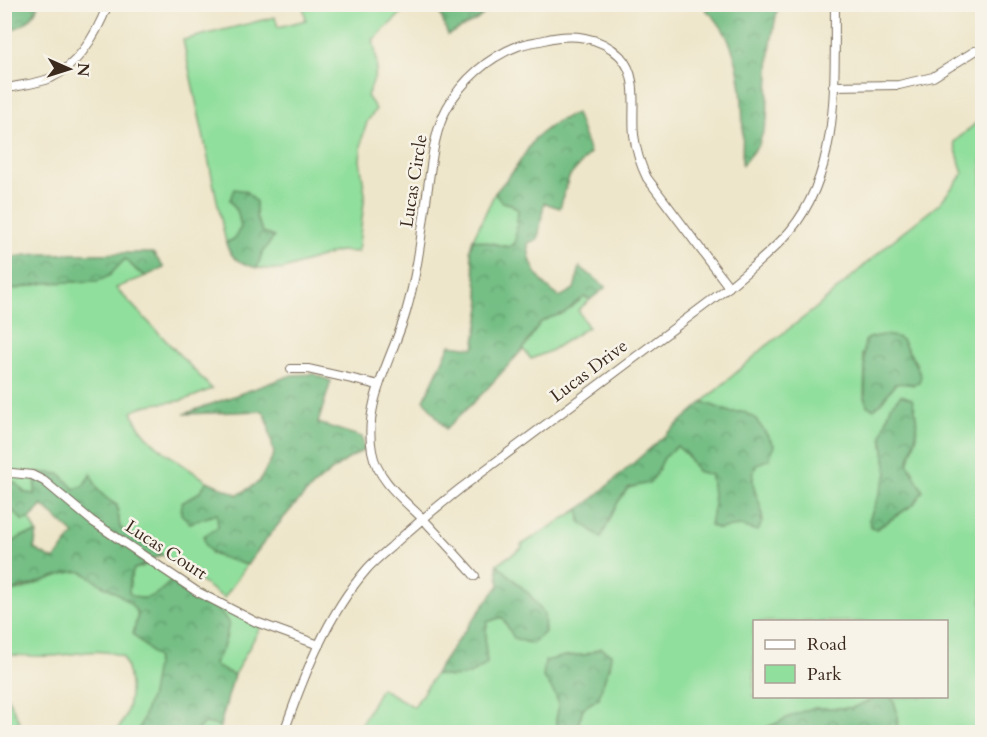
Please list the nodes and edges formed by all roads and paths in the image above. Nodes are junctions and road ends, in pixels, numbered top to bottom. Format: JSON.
{"nodes":[{"id":1,"x":108,"y":4,"type":"edge"},
{"id":2,"x":835,"y":4,"type":"edge"},
{"id":3,"x":975,"y":51,"type":"dead end"},
{"id":4,"x":833,"y":86,"type":"junction"},
{"id":5,"x":4,"y":89,"type":"edge"},
{"id":6,"x":729,"y":287,"type":"junction"},
{"id":7,"x":291,"y":369,"type":"dead end"},
{"id":8,"x":379,"y":385,"type":"junction"},
{"id":9,"x":4,"y":474,"type":"edge"},
{"id":10,"x":422,"y":519,"type":"junction"},
{"id":11,"x":475,"y":576,"type":"dead end"},
{"id":12,"x":319,"y":645,"type":"junction"},
{"id":13,"x":284,"y":732,"type":"edge"}],
"edges":[{"from":1,"to":5,"type":"street"},
{"from":2,"to":4,"type":"street","name":"Lucas Drive"},
{"from":3,"to":4,"type":"street"},
{"from":4,"to":6,"type":"street","name":"Lucas Drive"},
{"from":6,"to":8,"type":"street","name":"Lucas Circle"},
{"from":6,"to":10,"type":"street","name":"Lucas Drive"},
{"from":7,"to":8,"type":"street"},
{"from":8,"to":10,"type":"street","name":"Lucas Circle"},
{"from":9,"to":12,"type":"street","name":"Lucas Court"},
{"from":10,"to":11,"type":"street","name":"Lucas Circle"},
{"from":10,"to":12,"type":"street","name":"Lucas Drive"},
{"from":12,"to":13,"type":"street","name":"Lucas Drive"}]}
